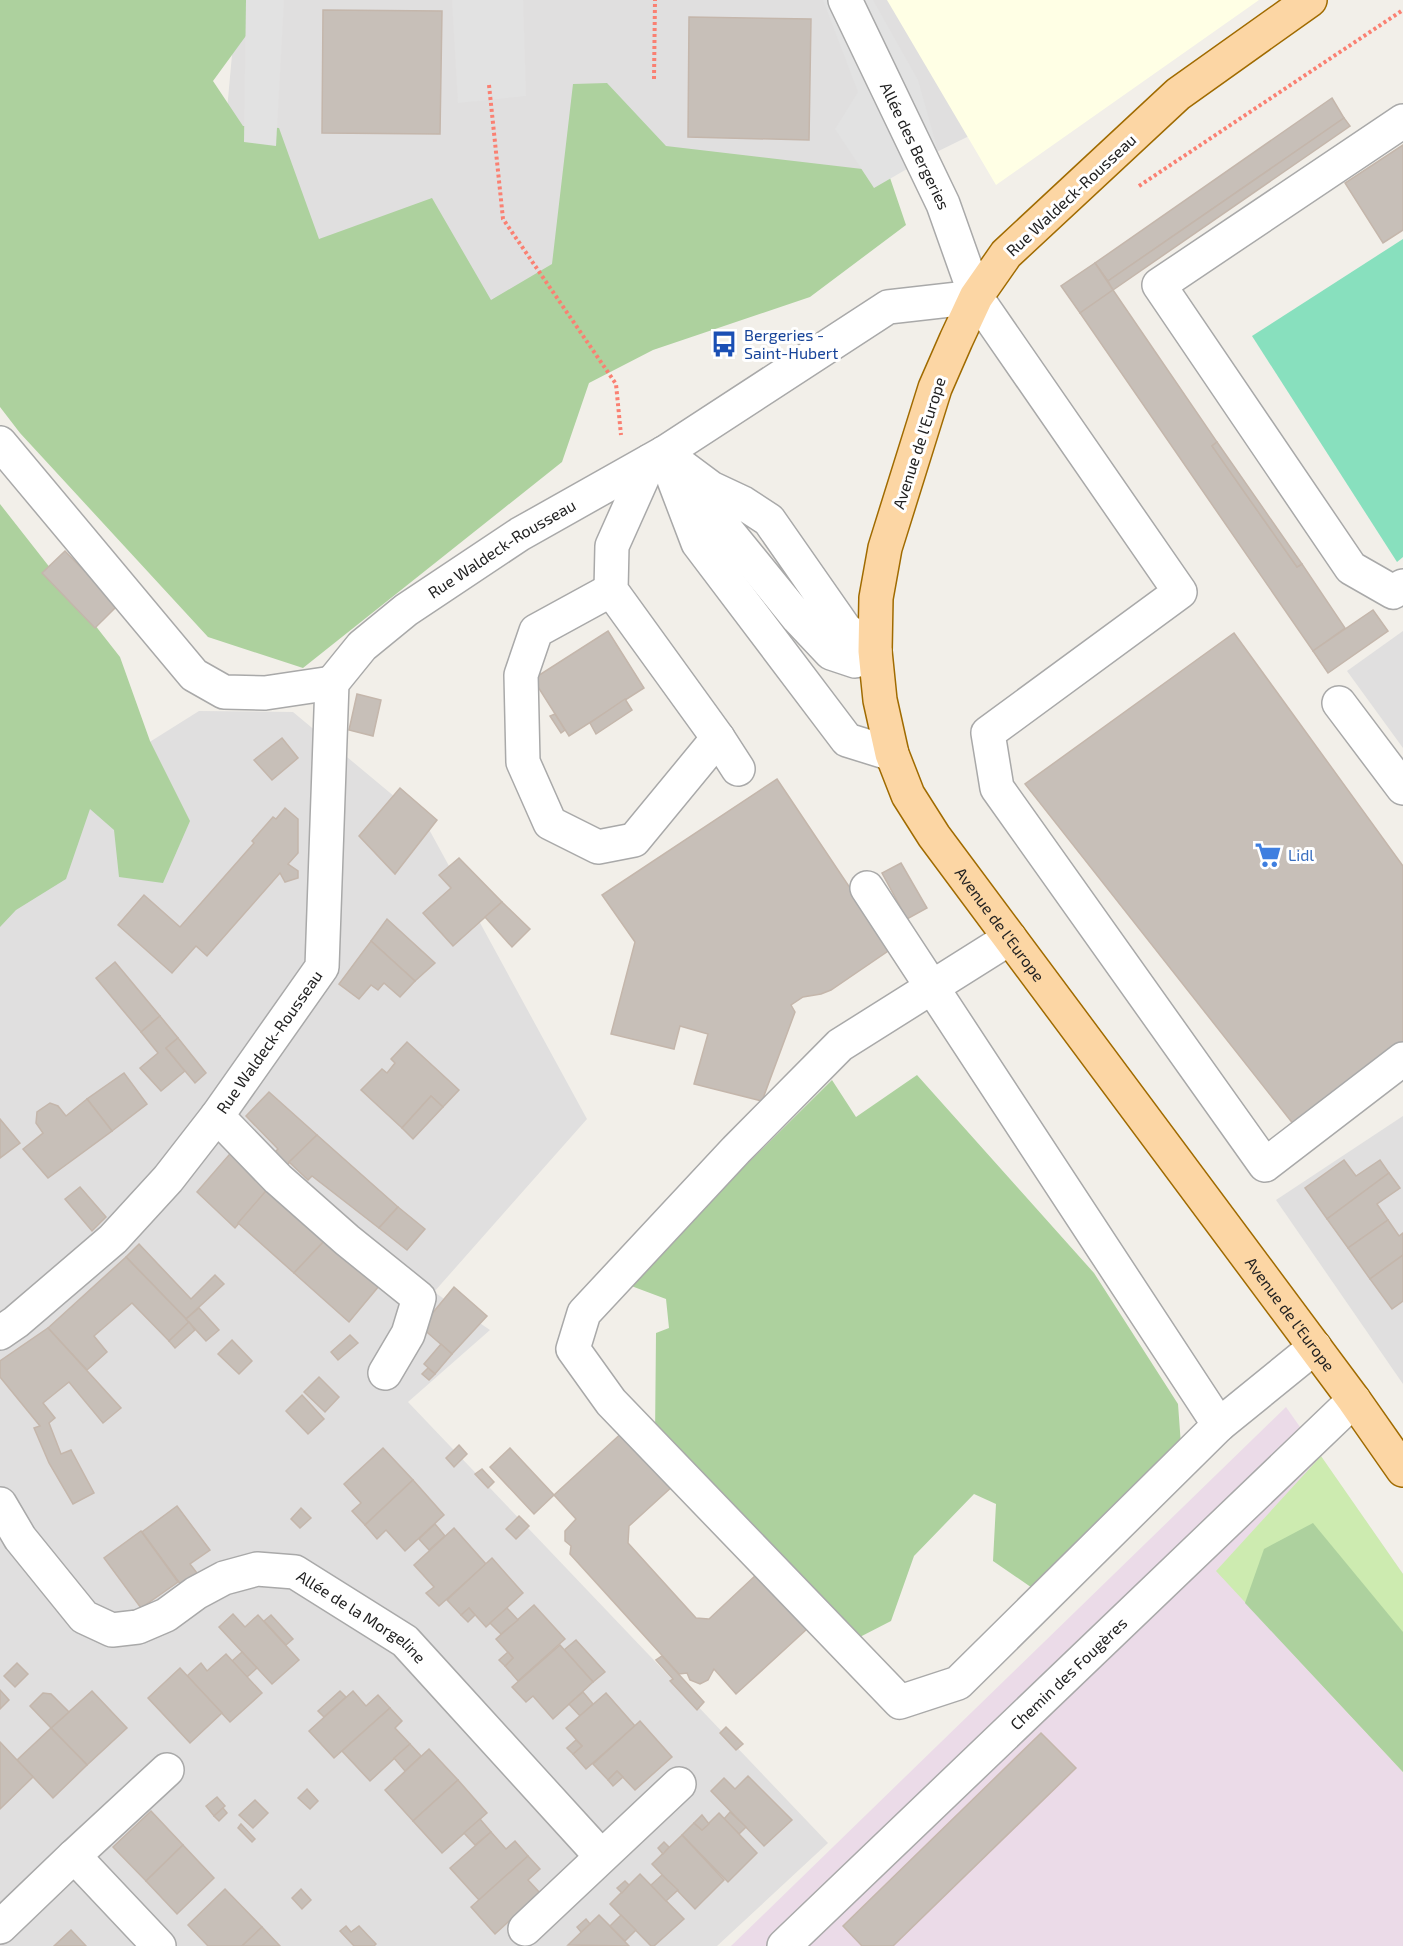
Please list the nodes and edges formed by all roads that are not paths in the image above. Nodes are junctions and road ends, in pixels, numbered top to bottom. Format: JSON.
{"nodes":[{"id":1,"x":845,"y":0,"type":"edge"},
{"id":2,"x":1310,"y":0,"type":"edge"},
{"id":3,"x":1403,"y":121,"type":"edge"},
{"id":4,"x":976,"y":297,"type":"junction"},
{"id":5,"x":0,"y":443,"type":"edge"},
{"id":6,"x":648,"y":462,"type":"junction"},
{"id":7,"x":1403,"y":586,"type":"edge"},
{"id":8,"x":611,"y":590,"type":"junction"},
{"id":9,"x":875,"y":651,"type":"junction"},
{"id":10,"x":332,"y":683,"type":"junction"},
{"id":11,"x":1339,"y":703,"type":"dead end"},
{"id":12,"x":718,"y":738,"type":"junction"},
{"id":13,"x":892,"y":754,"type":"junction"},
{"id":14,"x":738,"y":769,"type":"dead end"},
{"id":15,"x":1403,"y":788,"type":"edge"},
{"id":16,"x":867,"y":888,"type":"dead end"},
{"id":17,"x":1010,"y":938,"type":"junction"},
{"id":18,"x":933,"y":987,"type":"junction"},
{"id":19,"x":1403,"y":1059,"type":"edge"},
{"id":20,"x":217,"y":1116,"type":"junction"},
{"id":21,"x":0,"y":1333,"type":"edge"},
{"id":22,"x":1315,"y":1347,"type":"junction"},
{"id":23,"x":385,"y":1373,"type":"dead end"},
{"id":24,"x":1354,"y":1400,"type":"junction"},
{"id":25,"x":1219,"y":1425,"type":"junction"},
{"id":26,"x":1403,"y":1470,"type":"edge"},
{"id":27,"x":0,"y":1504,"type":"edge"},
{"id":28,"x":167,"y":1770,"type":"dead end"},
{"id":29,"x":680,"y":1785,"type":"dead end"},
{"id":30,"x":74,"y":1856,"type":"junction"},
{"id":31,"x":601,"y":1856,"type":"junction"},
{"id":32,"x":0,"y":1927,"type":"edge"},
{"id":33,"x":525,"y":1929,"type":"dead end"},
{"id":34,"x":159,"y":1946,"type":"edge"},
{"id":35,"x":784,"y":1946,"type":"edge"}],
"edges":[{"from":1,"to":4,"type":"street","name":"Allée des Bergeries"},
{"from":2,"to":4,"type":"main road","name":"Rue Waldeck-Rousseau"},
{"from":3,"to":7,"type":"street"},
{"from":4,"to":6,"type":"street","name":"Rue Waldeck-Rousseau"},
{"from":4,"to":9,"type":"main road","name":"Avenue de l'Europe"},
{"from":4,"to":19,"type":"street","name":"Allée des Bergeries"},
{"from":5,"to":10,"type":"street"},
{"from":6,"to":8,"type":"street"},
{"from":6,"to":9,"type":"street"},
{"from":6,"to":10,"type":"street","name":"Rue Waldeck-Rousseau"},
{"from":6,"to":13,"type":"street"},
{"from":8,"to":12,"type":"street"},
{"from":8,"to":12,"type":"street"},
{"from":9,"to":13,"type":"main road","name":"Avenue de l'Europe"},
{"from":10,"to":20,"type":"street","name":"Rue Waldeck-Rousseau"},
{"from":11,"to":15,"type":"street"},
{"from":12,"to":14,"type":"street"},
{"from":13,"to":17,"type":"main road","name":"Avenue de l'Europe"},
{"from":16,"to":18,"type":"street"},
{"from":17,"to":18,"type":"street"},
{"from":17,"to":22,"type":"main road","name":"Avenue de l'Europe"},
{"from":18,"to":25,"type":"street"},
{"from":18,"to":25,"type":"street"},
{"from":20,"to":21,"type":"street","name":"Rue Waldeck-Rousseau"},
{"from":20,"to":23,"type":"street"},
{"from":22,"to":24,"type":"main road","name":"Avenue de l'Europe"},
{"from":22,"to":25,"type":"street"},
{"from":24,"to":26,"type":"main road","name":"Avenue de l'Europe"},
{"from":24,"to":35,"type":"street","name":"Chemin des Fougères"},
{"from":27,"to":31,"type":"street","name":"Allée de la Morgeline"},
{"from":28,"to":30,"type":"street"},
{"from":29,"to":31,"type":"street"},
{"from":30,"to":32,"type":"street"},
{"from":30,"to":34,"type":"street"},
{"from":31,"to":33,"type":"street"}]}
